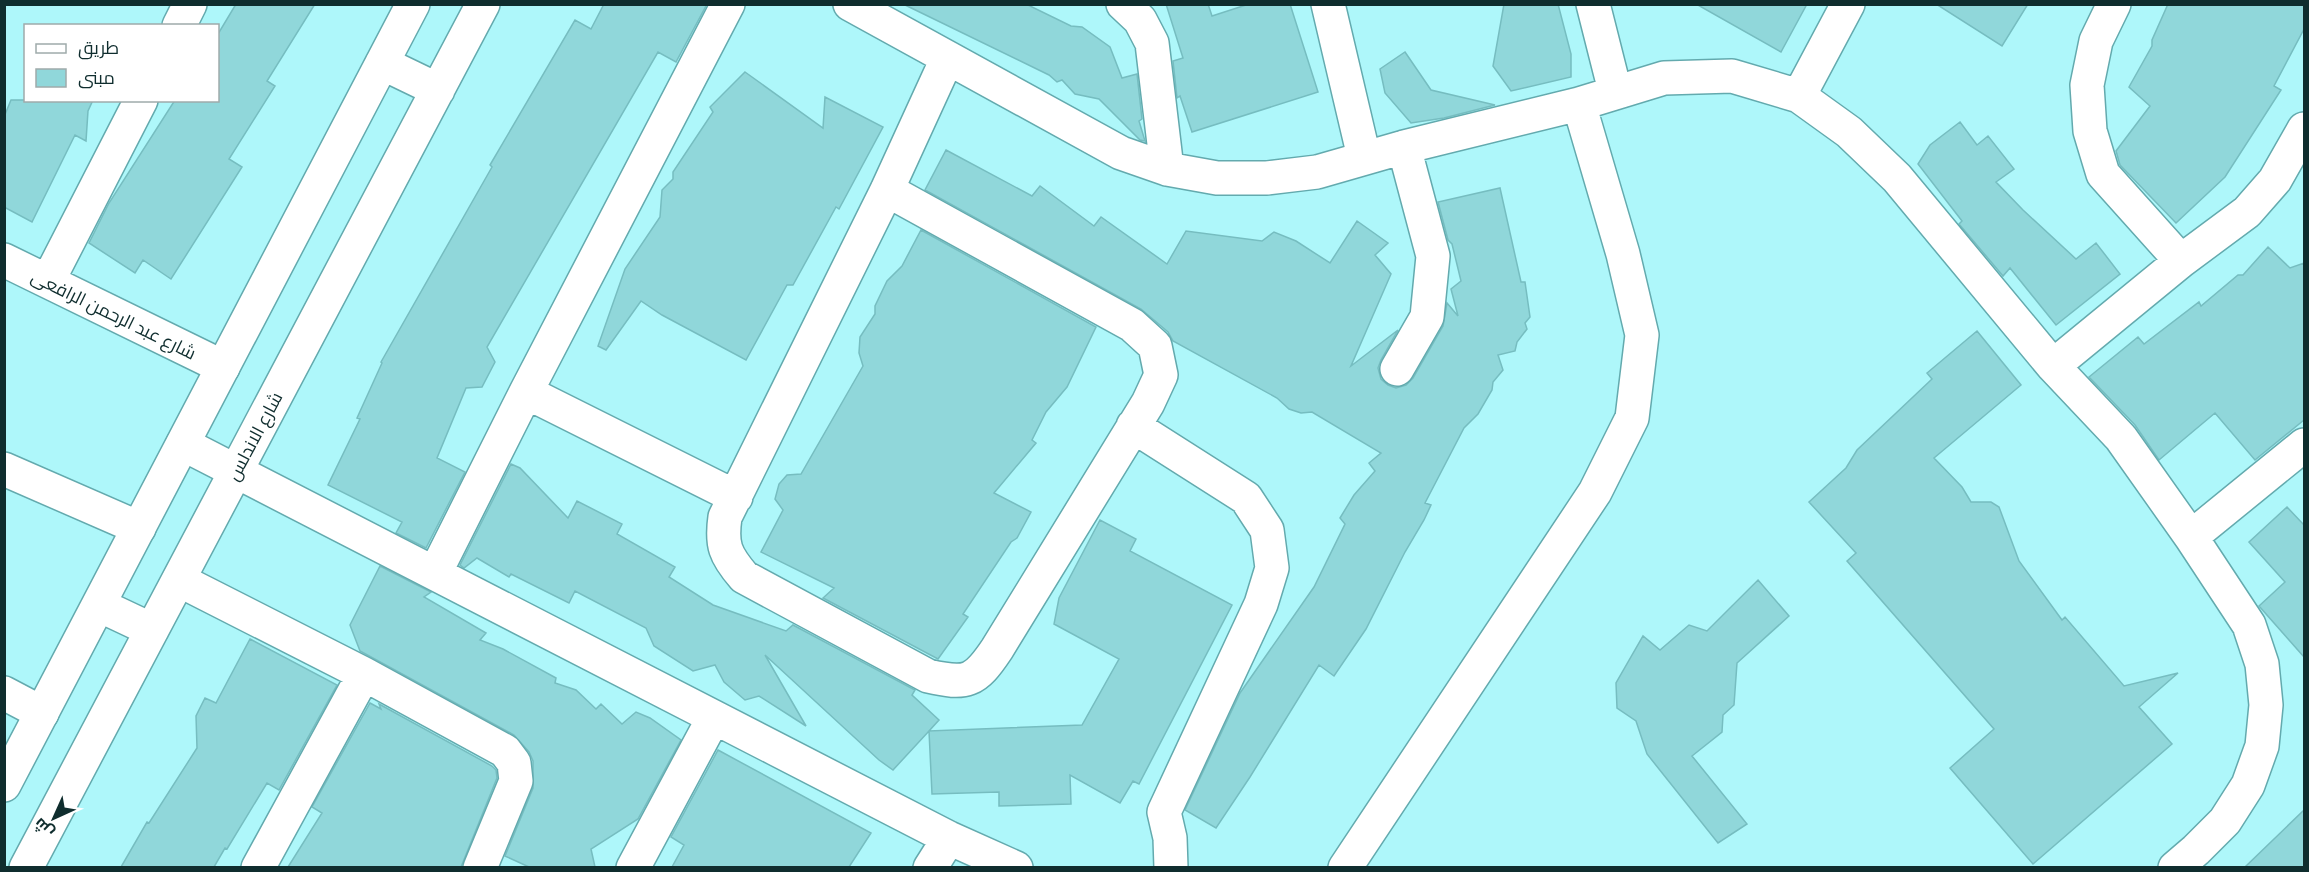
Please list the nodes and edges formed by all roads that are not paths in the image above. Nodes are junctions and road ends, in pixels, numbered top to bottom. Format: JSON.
{"nodes":[{"id":1,"x":190,"y":4,"type":"edge"},
{"id":2,"x":413,"y":4,"type":"edge"},
{"id":3,"x":483,"y":4,"type":"edge"},
{"id":4,"x":728,"y":4,"type":"edge"},
{"id":5,"x":850,"y":4,"type":"edge"},
{"id":6,"x":1123,"y":4,"type":"edge"},
{"id":7,"x":1328,"y":4,"type":"edge"},
{"id":8,"x":1593,"y":4,"type":"edge"},
{"id":9,"x":1848,"y":4,"type":"edge"},
{"id":10,"x":2114,"y":4,"type":"edge"},
{"id":11,"x":180,"y":24,"type":"edge"},
{"id":12,"x":947,"y":59,"type":"junction"},
{"id":13,"x":382,"y":63,"type":"junction"},
{"id":14,"x":438,"y":90,"type":"junction"},
{"id":15,"x":1615,"y":91,"type":"junction"},
{"id":16,"x":1799,"y":96,"type":"junction"},
{"id":17,"x":140,"y":102,"type":"edge"},
{"id":18,"x":1579,"y":104,"type":"junction"},
{"id":19,"x":2304,"y":129,"type":"edge"},
{"id":20,"x":1404,"y":147,"type":"junction"},
{"id":21,"x":1364,"y":157,"type":"junction"},
{"id":22,"x":1167,"y":169,"type":"junction"},
{"id":23,"x":887,"y":190,"type":"junction"},
{"id":24,"x":4,"y":260,"type":"edge"},
{"id":25,"x":2181,"y":261,"type":"junction"},
{"id":26,"x":48,"y":281,"type":"junction"},
{"id":27,"x":2053,"y":366,"type":"junction"},
{"id":28,"x":223,"y":368,"type":"junction"},
{"id":29,"x":1397,"y":369,"type":"dead end"},
{"id":30,"x":526,"y":392,"type":"junction"},
{"id":31,"x":1133,"y":426,"type":"junction"},
{"id":32,"x":183,"y":444,"type":"junction"},
{"id":33,"x":2304,"y":445,"type":"edge"},
{"id":34,"x":4,"y":469,"type":"edge"},
{"id":35,"x":236,"y":470,"type":"junction"},
{"id":36,"x":736,"y":497,"type":"junction"},
{"id":37,"x":139,"y":528,"type":"junction"},
{"id":38,"x":2190,"y":537,"type":"junction"},
{"id":39,"x":435,"y":573,"type":"junction"},
{"id":40,"x":178,"y":580,"type":"junction"},
{"id":41,"x":99,"y":604,"type":"junction"},
{"id":42,"x":152,"y":630,"type":"junction"},
{"id":43,"x":364,"y":674,"type":"junction"},
{"id":44,"x":4,"y":693,"type":"edge"},
{"id":45,"x":42,"y":713,"type":"junction"},
{"id":46,"x":714,"y":717,"type":"junction"},
{"id":47,"x":4,"y":785,"type":"edge"},
{"id":48,"x":949,"y":838,"type":"junction"},
{"id":49,"x":2194,"y":862,"type":"edge"},
{"id":50,"x":26,"y":867,"type":"edge"},
{"id":51,"x":258,"y":867,"type":"edge"},
{"id":52,"x":480,"y":867,"type":"edge"},
{"id":53,"x":633,"y":867,"type":"edge"},
{"id":54,"x":930,"y":867,"type":"edge"},
{"id":55,"x":1016,"y":867,"type":"edge"},
{"id":56,"x":1171,"y":867,"type":"edge"},
{"id":57,"x":1345,"y":867,"type":"edge"}],
"edges":[{"from":1,"to":11,"type":"street"},
{"from":2,"to":13,"type":"street"},
{"from":3,"to":14,"type":"street","name":"شارع الاندلس"},
{"from":4,"to":30,"type":"street"},
{"from":5,"to":12,"type":"street"},
{"from":6,"to":22,"type":"street"},
{"from":7,"to":21,"type":"street"},
{"from":8,"to":15,"type":"street"},
{"from":9,"to":16,"type":"street"},
{"from":10,"to":25,"type":"street"},
{"from":12,"to":22,"type":"street"},
{"from":12,"to":23,"type":"street"},
{"from":13,"to":14,"type":"street"},
{"from":13,"to":28,"type":"street"},
{"from":14,"to":35,"type":"street","name":"شارع الاندلس"},
{"from":15,"to":16,"type":"street"},
{"from":15,"to":18,"type":"street"},
{"from":16,"to":27,"type":"street"},
{"from":17,"to":26,"type":"street"},
{"from":18,"to":20,"type":"street"},
{"from":18,"to":57,"type":"street"},
{"from":19,"to":25,"type":"street"},
{"from":20,"to":21,"type":"street"},
{"from":20,"to":29,"type":"street"},
{"from":21,"to":22,"type":"street"},
{"from":23,"to":31,"type":"street"},
{"from":23,"to":36,"type":"street"},
{"from":24,"to":26,"type":"street","name":"شارع عبد الرحمن الرافعى"},
{"from":25,"to":27,"type":"street"},
{"from":26,"to":28,"type":"street","name":"شارع عبد الرحمن الرافعى"},
{"from":27,"to":38,"type":"street"},
{"from":28,"to":32,"type":"street"},
{"from":30,"to":36,"type":"street"},
{"from":30,"to":39,"type":"street"},
{"from":31,"to":36,"type":"street"},
{"from":31,"to":56,"type":"street"},
{"from":32,"to":35,"type":"street"},
{"from":32,"to":37,"type":"street"},
{"from":33,"to":38,"type":"street"},
{"from":34,"to":37,"type":"street"},
{"from":35,"to":39,"type":"street"},
{"from":35,"to":40,"type":"street","name":"شارع الاندلس"},
{"from":37,"to":41,"type":"street"},
{"from":38,"to":49,"type":"street"},
{"from":39,"to":46,"type":"street"},
{"from":40,"to":42,"type":"street","name":"شارع الاندلس"},
{"from":40,"to":43,"type":"street"},
{"from":41,"to":42,"type":"street"},
{"from":41,"to":45,"type":"street"},
{"from":42,"to":50,"type":"street","name":"شارع الاندلس"},
{"from":43,"to":51,"type":"street"},
{"from":43,"to":52,"type":"street"},
{"from":44,"to":45,"type":"street"},
{"from":45,"to":47,"type":"street"},
{"from":46,"to":48,"type":"street"},
{"from":46,"to":53,"type":"street"},
{"from":48,"to":54,"type":"street"},
{"from":48,"to":55,"type":"street"}]}
